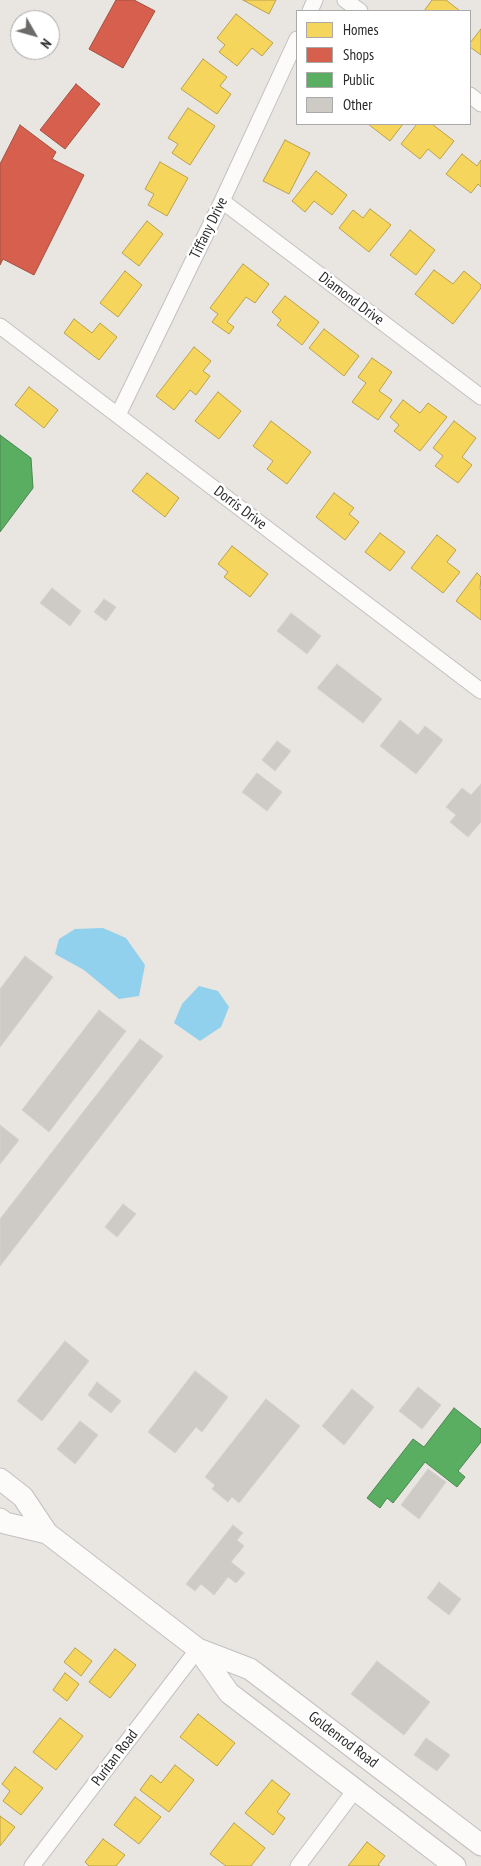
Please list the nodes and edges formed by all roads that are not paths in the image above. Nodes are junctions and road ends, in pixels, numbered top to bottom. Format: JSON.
{"nodes":[{"id":1,"x":345,"y":0,"type":"edge"},
{"id":2,"x":359,"y":10,"type":"edge"},
{"id":3,"x":296,"y":41,"type":"edge"},
{"id":4,"x":471,"y":96,"type":"edge"},
{"id":5,"x":481,"y":104,"type":"edge"},
{"id":6,"x":222,"y":201,"type":"junction"},
{"id":7,"x":0,"y":326,"type":"edge"},
{"id":8,"x":481,"y":397,"type":"edge"},
{"id":9,"x":118,"y":415,"type":"junction"},
{"id":10,"x":481,"y":691,"type":"edge"},
{"id":11,"x":0,"y":1479,"type":"edge"},
{"id":12,"x":0,"y":1519,"type":"edge"},
{"id":13,"x":47,"y":1533,"type":"junction"},
{"id":14,"x":198,"y":1649,"type":"junction"},
{"id":15,"x":355,"y":1790,"type":"junction"},
{"id":16,"x":481,"y":1845,"type":"edge"},
{"id":17,"x":32,"y":1866,"type":"edge"},
{"id":18,"x":298,"y":1866,"type":"edge"},
{"id":19,"x":455,"y":1866,"type":"edge"}],
"edges":[{"from":1,"to":2,"type":"street"},
{"from":3,"to":6,"type":"street","name":"Tiffany Drive"},
{"from":4,"to":5,"type":"street"},
{"from":6,"to":8,"type":"street","name":"Diamond Drive"},
{"from":6,"to":9,"type":"street","name":"Tiffany Drive"},
{"from":7,"to":9,"type":"street","name":"Dorris Drive"},
{"from":9,"to":10,"type":"street","name":"Dorris Drive"},
{"from":11,"to":13,"type":"main road","name":"Goldenrod Road"},
{"from":12,"to":13,"type":"main road","name":"Goldenrod Road"},
{"from":13,"to":14,"type":"main road","name":"Goldenrod Road"},
{"from":14,"to":15,"type":"main road","name":"Goldenrod Road"},
{"from":14,"to":16,"type":"main road","name":"Goldenrod Road"},
{"from":14,"to":17,"type":"street","name":"Puritan Road"},
{"from":15,"to":18,"type":"street"},
{"from":15,"to":19,"type":"main road","name":"Goldenrod Road"}]}
